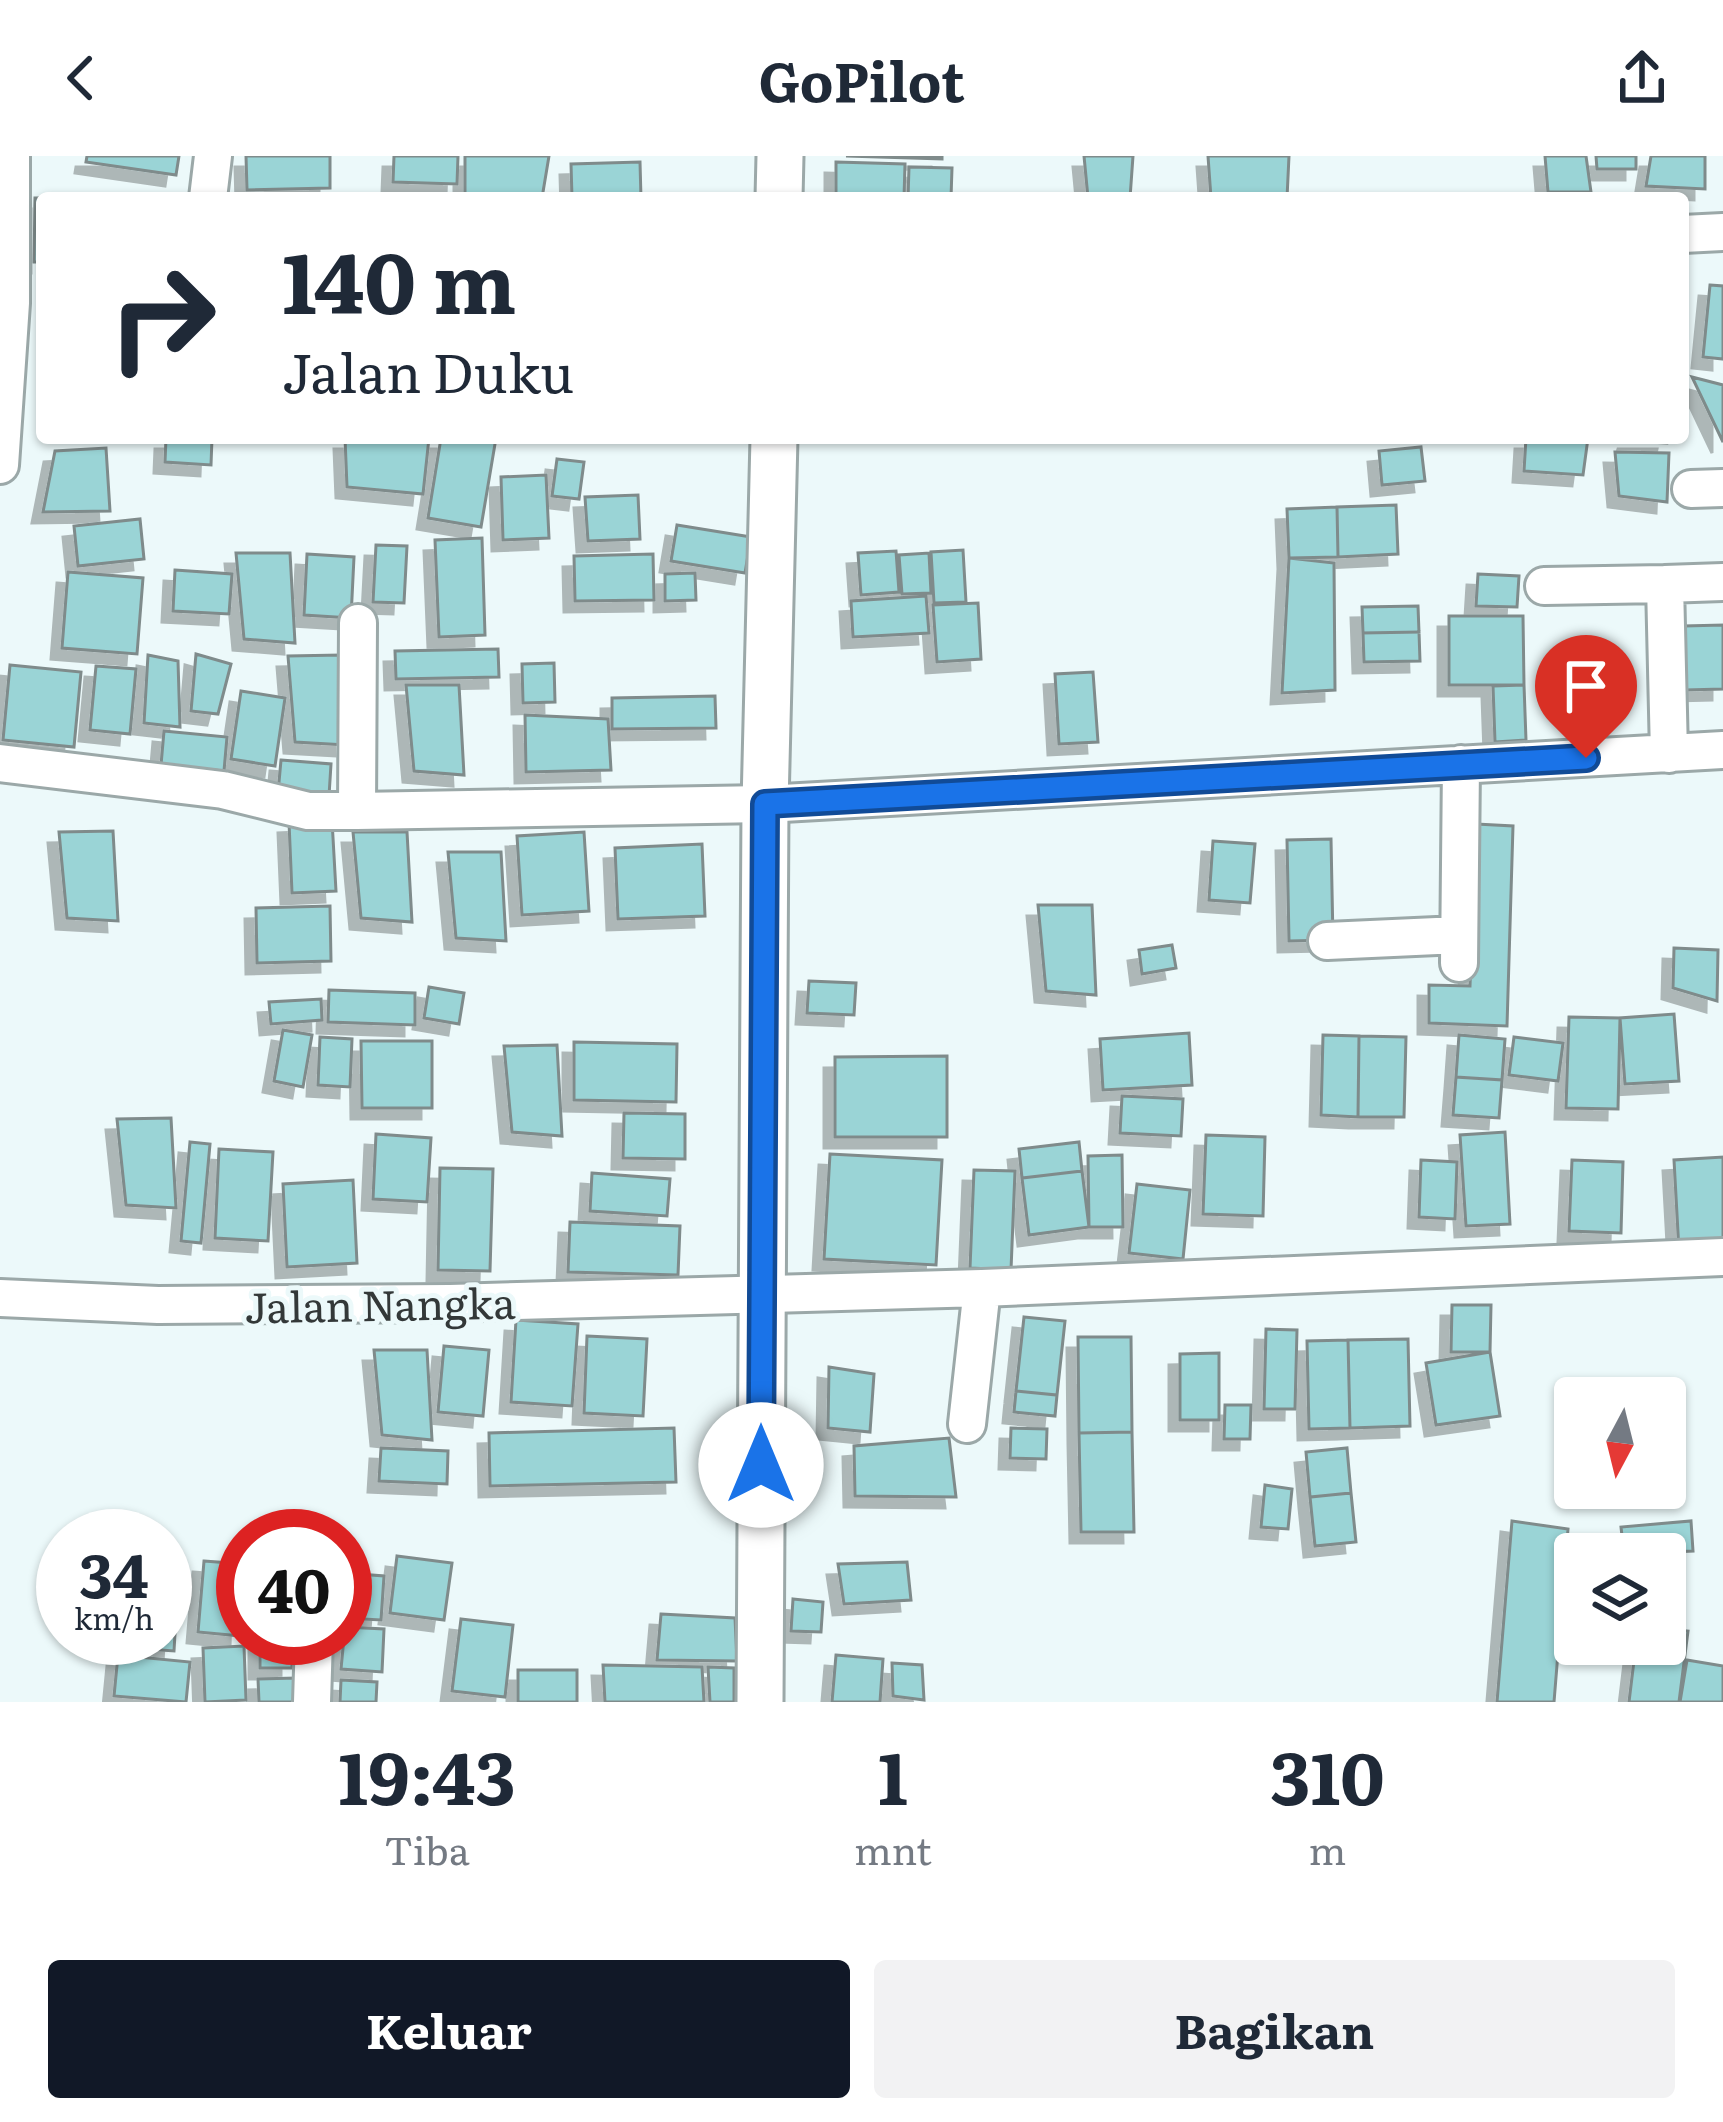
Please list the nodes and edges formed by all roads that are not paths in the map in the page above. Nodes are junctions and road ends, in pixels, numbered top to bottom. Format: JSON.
{"nodes":[{"id":1,"x":11,"y":156,"type":"edge"},
{"id":2,"x":213,"y":156,"type":"edge"},
{"id":3,"x":780,"y":156,"type":"edge"},
{"id":4,"x":209,"y":192,"type":"edge"},
{"id":5,"x":779,"y":192,"type":"edge"},
{"id":6,"x":1723,"y":232,"type":"edge"},
{"id":7,"x":1689,"y":234,"type":"edge"},
{"id":8,"x":26,"y":302,"type":"edge"},
{"id":9,"x":774,"y":444,"type":"edge"},
{"id":10,"x":0,"y":465,"type":"edge"},
{"id":11,"x":1723,"y":582,"type":"edge"},
{"id":12,"x":1665,"y":584,"type":"junction"},
{"id":13,"x":1544,"y":586,"type":"dead end"},
{"id":14,"x":358,"y":623,"type":"dead end"},
{"id":15,"x":1723,"y":750,"type":"edge"},
{"id":16,"x":1669,"y":754,"type":"junction"},
{"id":17,"x":0,"y":764,"type":"edge"},
{"id":18,"x":1461,"y":764,"type":"junction"},
{"id":19,"x":765,"y":804,"type":"junction"},
{"id":20,"x":357,"y":811,"type":"junction"},
{"id":21,"x":1327,"y":941,"type":"dead end"},
{"id":22,"x":1723,"y":1257,"type":"edge"},
{"id":23,"x":982,"y":1288,"type":"junction"},
{"id":24,"x":760,"y":1295,"type":"junction"},
{"id":25,"x":0,"y":1298,"type":"edge"},
{"id":26,"x":968,"y":1424,"type":"dead end"},
{"id":27,"x":313,"y":1665,"type":"edge"},
{"id":28,"x":312,"y":1702,"type":"edge"},
{"id":29,"x":760,"y":1702,"type":"edge"}],
"edges":[{"from":1,"to":8,"type":"street"},
{"from":2,"to":4,"type":"street"},
{"from":3,"to":5,"type":"street"},
{"from":6,"to":7,"type":"street"},
{"from":8,"to":10,"type":"street"},
{"from":9,"to":19,"type":"street"},
{"from":11,"to":12,"type":"street"},
{"from":12,"to":13,"type":"street"},
{"from":12,"to":16,"type":"street"},
{"from":14,"to":20,"type":"street"},
{"from":15,"to":16,"type":"street"},
{"from":16,"to":18,"type":"street"},
{"from":17,"to":20,"type":"street"},
{"from":18,"to":19,"type":"street"},
{"from":18,"to":21,"type":"street"},
{"from":19,"to":20,"type":"street"},
{"from":19,"to":24,"type":"street"},
{"from":22,"to":23,"type":"street","name":"Jalan Nangka"},
{"from":23,"to":24,"type":"street","name":"Jalan Nangka"},
{"from":23,"to":26,"type":"street"},
{"from":24,"to":25,"type":"street","name":"Jalan Nangka"},
{"from":24,"to":29,"type":"street"},
{"from":27,"to":28,"type":"street"}]}
